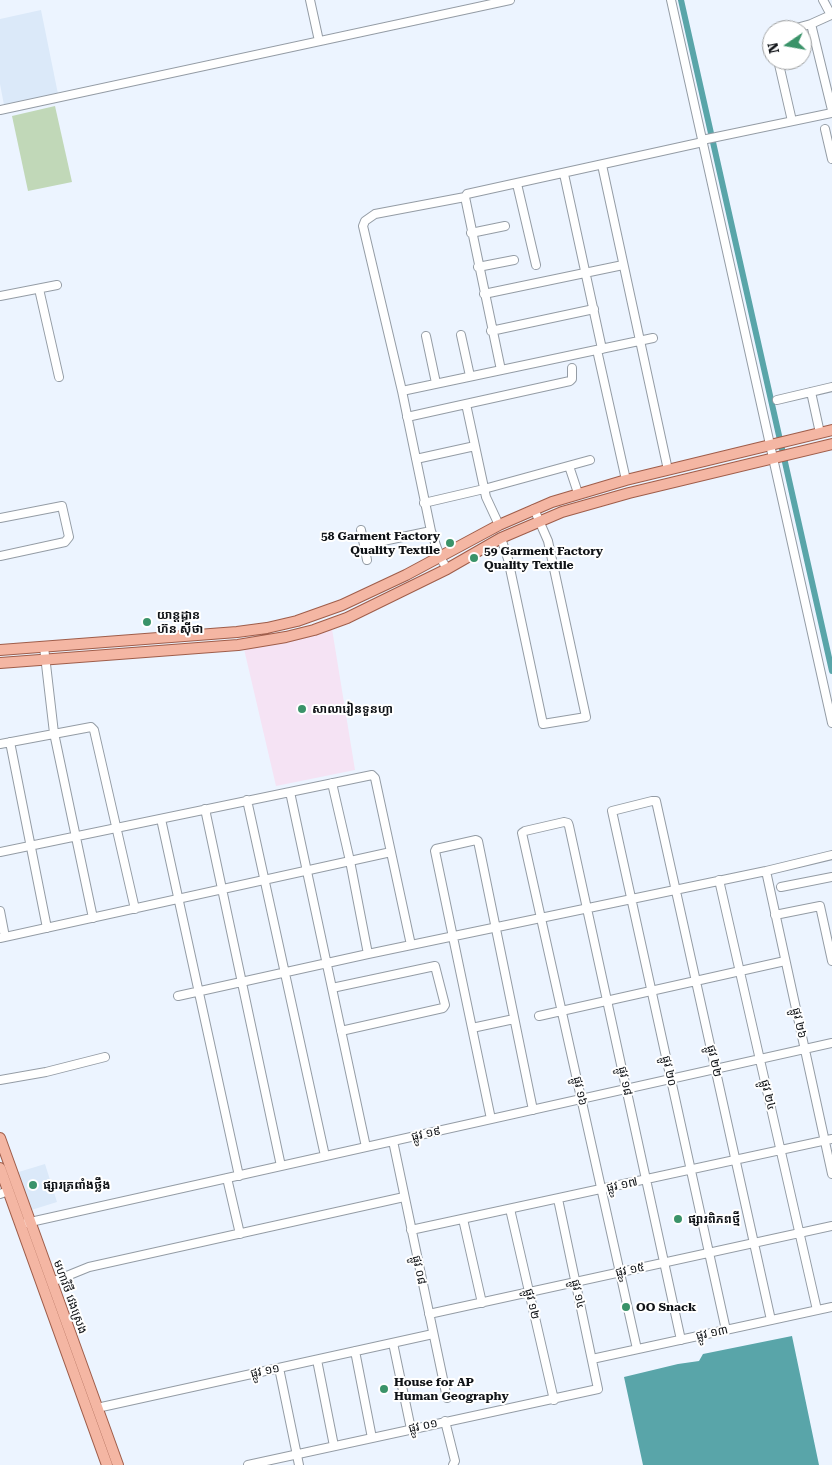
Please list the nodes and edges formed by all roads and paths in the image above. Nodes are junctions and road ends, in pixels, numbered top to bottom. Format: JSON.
{"nodes":[{"id":1,"x":310,"y":0,"type":"edge"},
{"id":2,"x":510,"y":0,"type":"edge"},
{"id":3,"x":671,"y":0,"type":"edge"},
{"id":4,"x":827,"y":3,"type":"edge"},
{"id":5,"x":812,"y":24,"type":"edge"},
{"id":6,"x":812,"y":28,"type":"edge"},
{"id":7,"x":319,"y":41,"type":"junction"},
{"id":8,"x":780,"y":70,"type":"edge"},
{"id":9,"x":0,"y":110,"type":"edge"},
{"id":10,"x":832,"y":111,"type":"edge"},
{"id":11,"x":792,"y":121,"type":"junction"},
{"id":12,"x":825,"y":129,"type":"dead end"},
{"id":13,"x":706,"y":140,"type":"junction"},
{"id":14,"x":832,"y":159,"type":"edge"},
{"id":15,"x":602,"y":165,"type":"junction"},
{"id":16,"x":564,"y":174,"type":"junction"},
{"id":17,"x":517,"y":184,"type":"junction"},
{"id":18,"x":465,"y":197,"type":"junction"},
{"id":19,"x":506,"y":226,"type":"dead end"},
{"id":20,"x":471,"y":233,"type":"junction"},
{"id":21,"x":514,"y":260,"type":"dead end"},
{"id":22,"x":536,"y":265,"type":"dead end"},
{"id":23,"x":623,"y":265,"type":"junction"},
{"id":24,"x":478,"y":267,"type":"junction"},
{"id":25,"x":586,"y":273,"type":"junction"},
{"id":26,"x":57,"y":285,"type":"dead end"},
{"id":27,"x":39,"y":289,"type":"junction"},
{"id":28,"x":484,"y":294,"type":"junction"},
{"id":29,"x":0,"y":296,"type":"edge"},
{"id":30,"x":594,"y":309,"type":"junction"},
{"id":31,"x":491,"y":330,"type":"junction"},
{"id":32,"x":461,"y":335,"type":"dead end"},
{"id":33,"x":426,"y":336,"type":"dead end"},
{"id":34,"x":653,"y":338,"type":"dead end"},
{"id":35,"x":639,"y":341,"type":"junction"},
{"id":36,"x":600,"y":349,"type":"junction"},
{"id":37,"x":572,"y":368,"type":"dead end"},
{"id":38,"x":501,"y":370,"type":"junction"},
{"id":39,"x":470,"y":376,"type":"junction"},
{"id":40,"x":59,"y":377,"type":"dead end"},
{"id":41,"x":436,"y":383,"type":"junction"},
{"id":42,"x":832,"y":387,"type":"edge"},
{"id":43,"x":402,"y":391,"type":"junction"},
{"id":44,"x":811,"y":392,"type":"junction"},
{"id":45,"x":777,"y":400,"type":"dead end"},
{"id":46,"x":466,"y":404,"type":"junction"},
{"id":47,"x":407,"y":417,"type":"junction"},
{"id":48,"x":832,"y":430,"type":"edge"},
{"id":49,"x":820,"y":433,"type":"junction"},
{"id":50,"x":778,"y":444,"type":"junction"},
{"id":51,"x":832,"y":444,"type":"edge"},
{"id":52,"x":475,"y":446,"type":"junction"},
{"id":53,"x":781,"y":457,"type":"junction"},
{"id":54,"x":416,"y":460,"type":"junction"},
{"id":55,"x":590,"y":460,"type":"dead end"},
{"id":56,"x":570,"y":466,"type":"junction"},
{"id":57,"x":668,"y":470,"type":"junction"},
{"id":58,"x":626,"y":480,"type":"junction"},
{"id":59,"x":484,"y":489,"type":"junction"},
{"id":60,"x":578,"y":493,"type":"junction"},
{"id":61,"x":424,"y":502,"type":"junction"},
{"id":62,"x":534,"y":509,"type":"junction"},
{"id":63,"x":0,"y":518,"type":"edge"},
{"id":64,"x":539,"y":521,"type":"junction"},
{"id":65,"x":499,"y":525,"type":"junction"},
{"id":66,"x":361,"y":530,"type":"dead end"},
{"id":67,"x":431,"y":531,"type":"junction"},
{"id":68,"x":502,"y":538,"type":"junction"},
{"id":69,"x":364,"y":544,"type":"junction"},
{"id":70,"x":0,"y":556,"type":"edge"},
{"id":71,"x":440,"y":557,"type":"junction"},
{"id":72,"x":367,"y":560,"type":"dead end"},
{"id":73,"x":446,"y":569,"type":"junction"},
{"id":74,"x":312,"y":617,"type":"junction"},
{"id":75,"x":254,"y":630,"type":"junction"},
{"id":76,"x":314,"y":630,"type":"junction"},
{"id":77,"x":255,"y":642,"type":"junction"},
{"id":78,"x":44,"y":646,"type":"junction"},
{"id":79,"x":0,"y":650,"type":"edge"},
{"id":80,"x":45,"y":659,"type":"junction"},
{"id":81,"x":0,"y":663,"type":"edge"},
{"id":82,"x":832,"y":723,"type":"edge"},
{"id":83,"x":54,"y":733,"type":"junction"},
{"id":84,"x":10,"y":742,"type":"junction"},
{"id":85,"x":0,"y":744,"type":"edge"},
{"id":86,"x":332,"y":783,"type":"junction"},
{"id":87,"x":290,"y":792,"type":"junction"},
{"id":88,"x":247,"y":800,"type":"junction"},
{"id":89,"x":205,"y":809,"type":"junction"},
{"id":90,"x":612,"y":811,"type":"joint"},
{"id":91,"x":161,"y":819,"type":"junction"},
{"id":92,"x":568,"y":823,"type":"joint"},
{"id":93,"x":116,"y":828,"type":"junction"},
{"id":94,"x":75,"y":837,"type":"junction"},
{"id":95,"x":32,"y":846,"type":"junction"},
{"id":96,"x":0,"y":852,"type":"edge"},
{"id":97,"x":391,"y":852,"type":"junction"},
{"id":98,"x":832,"y":854,"type":"edge"},
{"id":99,"x":350,"y":861,"type":"junction"},
{"id":100,"x":307,"y":871,"type":"junction"},
{"id":101,"x":766,"y":871,"type":"junction"},
{"id":102,"x":832,"y":877,"type":"edge"},
{"id":103,"x":265,"y":880,"type":"junction"},
{"id":104,"x":719,"y":880,"type":"junction"},
{"id":105,"x":781,"y":887,"type":"dead end"},
{"id":106,"x":222,"y":889,"type":"junction"},
{"id":107,"x":675,"y":889,"type":"junction"},
{"id":108,"x":631,"y":898,"type":"junction"},
{"id":109,"x":179,"y":899,"type":"junction"},
{"id":110,"x":135,"y":908,"type":"junction"},
{"id":111,"x":587,"y":909,"type":"junction"},
{"id":112,"x":0,"y":911,"type":"edge"},
{"id":113,"x":775,"y":915,"type":"junction"},
{"id":114,"x":93,"y":918,"type":"junction"},
{"id":115,"x":541,"y":918,"type":"junction"},
{"id":116,"x":496,"y":927,"type":"junction"},
{"id":117,"x":47,"y":928,"type":"junction"},
{"id":118,"x":454,"y":936,"type":"junction"},
{"id":119,"x":3,"y":938,"type":"edge"},
{"id":120,"x":411,"y":945,"type":"junction"},
{"id":121,"x":368,"y":954,"type":"junction"},
{"id":122,"x":785,"y":961,"type":"junction"},
{"id":123,"x":832,"y":961,"type":"edge"},
{"id":124,"x":328,"y":963,"type":"junction"},
{"id":125,"x":740,"y":971,"type":"junction"},
{"id":126,"x":284,"y":973,"type":"junction"},
{"id":127,"x":695,"y":981,"type":"junction"},
{"id":128,"x":241,"y":982,"type":"junction"},
{"id":129,"x":332,"y":988,"type":"junction"},
{"id":130,"x":651,"y":991,"type":"junction"},
{"id":131,"x":199,"y":992,"type":"junction"},
{"id":132,"x":178,"y":996,"type":"dead end"},
{"id":133,"x":607,"y":1001,"type":"junction"},
{"id":134,"x":562,"y":1011,"type":"junction"},
{"id":135,"x":539,"y":1016,"type":"dead end"},
{"id":136,"x":514,"y":1019,"type":"junction"},
{"id":137,"x":472,"y":1028,"type":"junction"},
{"id":138,"x":341,"y":1031,"type":"junction"},
{"id":139,"x":832,"y":1043,"type":"edge"},
{"id":140,"x":805,"y":1049,"type":"junction"},
{"id":141,"x":105,"y":1057,"type":"dead end"},
{"id":142,"x":760,"y":1059,"type":"junction"},
{"id":143,"x":716,"y":1069,"type":"junction"},
{"id":144,"x":671,"y":1079,"type":"junction"},
{"id":145,"x":0,"y":1080,"type":"edge"},
{"id":146,"x":626,"y":1089,"type":"junction"},
{"id":147,"x":581,"y":1099,"type":"junction"},
{"id":148,"x":533,"y":1110,"type":"junction"},
{"id":149,"x":491,"y":1119,"type":"junction"},
{"id":150,"x":0,"y":1138,"type":"edge"},
{"id":151,"x":828,"y":1140,"type":"edge"},
{"id":152,"x":393,"y":1141,"type":"junction"},
{"id":153,"x":366,"y":1147,"type":"junction"},
{"id":154,"x":781,"y":1150,"type":"junction"},
{"id":155,"x":3,"y":1154,"type":"edge"},
{"id":156,"x":325,"y":1156,"type":"junction"},
{"id":157,"x":736,"y":1160,"type":"junction"},
{"id":158,"x":281,"y":1166,"type":"junction"},
{"id":159,"x":0,"y":1168,"type":"edge"},
{"id":160,"x":691,"y":1170,"type":"junction"},
{"id":161,"x":832,"y":1174,"type":"edge"},
{"id":162,"x":239,"y":1176,"type":"junction"},
{"id":163,"x":227,"y":1178,"type":"junction"},
{"id":164,"x":646,"y":1179,"type":"junction"},
{"id":165,"x":601,"y":1189,"type":"junction"},
{"id":166,"x":4,"y":1193,"type":"edge"},
{"id":167,"x":404,"y":1197,"type":"junction"},
{"id":168,"x":558,"y":1198,"type":"junction"},
{"id":169,"x":510,"y":1209,"type":"junction"},
{"id":170,"x":463,"y":1219,"type":"junction"},
{"id":171,"x":25,"y":1223,"type":"junction"},
{"id":172,"x":832,"y":1226,"type":"edge"},
{"id":173,"x":411,"y":1230,"type":"junction"},
{"id":174,"x":800,"y":1233,"type":"junction"},
{"id":175,"x":240,"y":1234,"type":"junction"},
{"id":176,"x":754,"y":1243,"type":"junction"},
{"id":177,"x":709,"y":1253,"type":"junction"},
{"id":178,"x":664,"y":1263,"type":"junction"},
{"id":179,"x":620,"y":1273,"type":"junction"},
{"id":180,"x":52,"y":1282,"type":"junction"},
{"id":181,"x":576,"y":1282,"type":"junction"},
{"id":182,"x":529,"y":1292,"type":"junction"},
{"id":183,"x":482,"y":1303,"type":"junction"},
{"id":184,"x":832,"y":1307,"type":"edge"},
{"id":185,"x":817,"y":1310,"type":"junction"},
{"id":186,"x":429,"y":1314,"type":"junction"},
{"id":187,"x":771,"y":1320,"type":"junction"},
{"id":188,"x":726,"y":1330,"type":"junction"},
{"id":189,"x":433,"y":1334,"type":"junction"},
{"id":190,"x":681,"y":1340,"type":"junction"},
{"id":191,"x":393,"y":1343,"type":"junction"},
{"id":192,"x":637,"y":1349,"type":"junction"},
{"id":193,"x":355,"y":1351,"type":"junction"},
{"id":194,"x":592,"y":1359,"type":"junction"},
{"id":195,"x":316,"y":1360,"type":"junction"},
{"id":196,"x":279,"y":1368,"type":"junction"},
{"id":197,"x":598,"y":1389,"type":"joint"},
{"id":198,"x":447,"y":1398,"type":"dead end"},
{"id":199,"x":554,"y":1400,"type":"junction"},
{"id":200,"x":97,"y":1408,"type":"junction"},
{"id":201,"x":445,"y":1421,"type":"junction"},
{"id":202,"x":410,"y":1429,"type":"junction"},
{"id":203,"x":372,"y":1438,"type":"junction"},
{"id":204,"x":334,"y":1446,"type":"junction"},
{"id":205,"x":297,"y":1454,"type":"junction"},
{"id":206,"x":107,"y":1465,"type":"edge"},
{"id":207,"x":118,"y":1465,"type":"edge"},
{"id":208,"x":248,"y":1465,"type":"edge"},
{"id":209,"x":299,"y":1465,"type":"edge"},
{"id":210,"x":454,"y":1465,"type":"edge"}],
"edges":[{"from":1,"to":7,"type":"street"},
{"from":2,"to":7,"type":"street"},
{"from":3,"to":13,"type":"street"},
{"from":4,"to":5,"type":"street"},
{"from":6,"to":10,"type":"street"},
{"from":7,"to":9,"type":"street"},
{"from":8,"to":11,"type":"street"},
{"from":10,"to":11,"type":"street"},
{"from":11,"to":13,"type":"street"},
{"from":12,"to":14,"type":"street"},
{"from":13,"to":15,"type":"street"},
{"from":13,"to":50,"type":"street"},
{"from":15,"to":16,"type":"street"},
{"from":15,"to":23,"type":"street"},
{"from":16,"to":17,"type":"street"},
{"from":16,"to":25,"type":"street"},
{"from":17,"to":18,"type":"street"},
{"from":17,"to":22,"type":"street"},
{"from":18,"to":20,"type":"street"},
{"from":18,"to":43,"type":"street"},
{"from":19,"to":20,"type":"street"},
{"from":20,"to":24,"type":"street"},
{"from":21,"to":24,"type":"street"},
{"from":23,"to":25,"type":"street"},
{"from":23,"to":35,"type":"street"},
{"from":24,"to":28,"type":"street"},
{"from":25,"to":28,"type":"street"},
{"from":25,"to":30,"type":"street"},
{"from":26,"to":27,"type":"street"},
{"from":27,"to":29,"type":"street"},
{"from":27,"to":40,"type":"street"},
{"from":28,"to":31,"type":"street"},
{"from":30,"to":31,"type":"street"},
{"from":30,"to":36,"type":"street"},
{"from":31,"to":38,"type":"street"},
{"from":32,"to":39,"type":"street"},
{"from":33,"to":41,"type":"street"},
{"from":34,"to":35,"type":"street"},
{"from":35,"to":36,"type":"street"},
{"from":35,"to":57,"type":"street"},
{"from":36,"to":38,"type":"street"},
{"from":36,"to":58,"type":"street"},
{"from":37,"to":46,"type":"street"},
{"from":38,"to":39,"type":"street"},
{"from":39,"to":41,"type":"street"},
{"from":41,"to":43,"type":"street"},
{"from":42,"to":44,"type":"street"},
{"from":43,"to":47,"type":"street"},
{"from":44,"to":45,"type":"street"},
{"from":44,"to":49,"type":"street"},
{"from":46,"to":47,"type":"street"},
{"from":46,"to":52,"type":"street"},
{"from":47,"to":54,"type":"street"},
{"from":48,"to":49,"type":"main road"},
{"from":49,"to":50,"type":"main road"},
{"from":50,"to":53,"type":"street"},
{"from":50,"to":57,"type":"main road"},
{"from":51,"to":53,"type":"main road"},
{"from":52,"to":54,"type":"street"},
{"from":52,"to":59,"type":"street"},
{"from":53,"to":64,"type":"main road"},
{"from":53,"to":82,"type":"street"},
{"from":54,"to":61,"type":"street"},
{"from":55,"to":56,"type":"street"},
{"from":56,"to":59,"type":"street"},
{"from":56,"to":60,"type":"street"},
{"from":57,"to":58,"type":"main road"},
{"from":58,"to":60,"type":"main road"},
{"from":59,"to":61,"type":"street"},
{"from":59,"to":65,"type":"street"},
{"from":60,"to":62,"type":"main road"},
{"from":61,"to":67,"type":"street"},
{"from":62,"to":64,"type":"street"},
{"from":62,"to":65,"type":"main road"},
{"from":63,"to":70,"type":"street"},
{"from":64,"to":68,"type":"main road"},
{"from":64,"to":68,"type":"street"},
{"from":65,"to":71,"type":"main road"},
{"from":66,"to":69,"type":"street"},
{"from":67,"to":69,"type":"street"},
{"from":67,"to":71,"type":"street"},
{"from":68,"to":73,"type":"main road"},
{"from":69,"to":72,"type":"street"},
{"from":71,"to":73,"type":"street"},
{"from":71,"to":74,"type":"main road"},
{"from":73,"to":76,"type":"main road"},
{"from":74,"to":75,"type":"main road"},
{"from":74,"to":76,"type":"main road"},
{"from":75,"to":77,"type":"main road"},
{"from":75,"to":78,"type":"main road"},
{"from":76,"to":77,"type":"main road"},
{"from":77,"to":80,"type":"main road"},
{"from":78,"to":79,"type":"main road"},
{"from":78,"to":80,"type":"street"},
{"from":80,"to":81,"type":"main road"},
{"from":80,"to":83,"type":"street"},
{"from":83,"to":84,"type":"street"},
{"from":83,"to":93,"type":"street"},
{"from":83,"to":94,"type":"street"},
{"from":84,"to":85,"type":"street"},
{"from":84,"to":95,"type":"street"},
{"from":86,"to":87,"type":"street"},
{"from":86,"to":97,"type":"street"},
{"from":86,"to":99,"type":"street"},
{"from":87,"to":88,"type":"street"},
{"from":87,"to":100,"type":"street"},
{"from":88,"to":89,"type":"street"},
{"from":88,"to":103,"type":"street"},
{"from":89,"to":91,"type":"street"},
{"from":89,"to":106,"type":"street"},
{"from":90,"to":107,"type":"street","name":"ផ្លូវ ២២"},
{"from":90,"to":108,"type":"street","name":"ផ្លូវ ២០"},
{"from":91,"to":93,"type":"street"},
{"from":91,"to":109,"type":"street"},
{"from":92,"to":111,"type":"street","name":"ផ្លូវ ១៨"},
{"from":92,"to":115,"type":"street","name":"ផ្លូវ ១៦"},
{"from":93,"to":94,"type":"street"},
{"from":93,"to":110,"type":"street"},
{"from":94,"to":95,"type":"street"},
{"from":94,"to":114,"type":"street"},
{"from":95,"to":96,"type":"street"},
{"from":95,"to":117,"type":"street"},
{"from":97,"to":99,"type":"street"},
{"from":97,"to":120,"type":"street"},
{"from":98,"to":101,"type":"street"},
{"from":99,"to":100,"type":"street"},
{"from":99,"to":121,"type":"street"},
{"from":100,"to":103,"type":"street"},
{"from":100,"to":124,"type":"street"},
{"from":101,"to":104,"type":"street"},
{"from":101,"to":113,"type":"street","name":"ផ្លូវ ២៦"},
{"from":102,"to":105,"type":"street"},
{"from":103,"to":106,"type":"street"},
{"from":103,"to":126,"type":"street"},
{"from":104,"to":107,"type":"street"},
{"from":104,"to":125,"type":"street","name":"ផ្លូវ ២៤"},
{"from":106,"to":109,"type":"street"},
{"from":106,"to":128,"type":"street"},
{"from":107,"to":108,"type":"street"},
{"from":107,"to":127,"type":"street","name":"ផ្លូវ ២២"},
{"from":108,"to":111,"type":"street"},
{"from":108,"to":130,"type":"street","name":"ផ្លូវ ២០"},
{"from":109,"to":110,"type":"street"},
{"from":109,"to":131,"type":"street"},
{"from":110,"to":114,"type":"street"},
{"from":111,"to":115,"type":"street"},
{"from":111,"to":133,"type":"street","name":"ផ្លូវ ១៨"},
{"from":112,"to":119,"type":"street"},
{"from":113,"to":122,"type":"street","name":"ផ្លូវ ២៦"},
{"from":113,"to":123,"type":"street"},
{"from":114,"to":117,"type":"street"},
{"from":115,"to":116,"type":"street"},
{"from":115,"to":134,"type":"street","name":"ផ្លូវ ១៦"},
{"from":116,"to":118,"type":"street"},
{"from":116,"to":118,"type":"street"},
{"from":116,"to":136,"type":"street"},
{"from":117,"to":119,"type":"street"},
{"from":118,"to":120,"type":"street"},
{"from":118,"to":137,"type":"street"},
{"from":120,"to":121,"type":"street"},
{"from":121,"to":124,"type":"street"},
{"from":122,"to":125,"type":"street"},
{"from":122,"to":140,"type":"street","name":"ផ្លូវ ២៦"},
{"from":124,"to":126,"type":"street"},
{"from":124,"to":129,"type":"street"},
{"from":125,"to":127,"type":"street"},
{"from":125,"to":142,"type":"street","name":"ផ្លូវ ២៤"},
{"from":126,"to":128,"type":"street"},
{"from":126,"to":156,"type":"street"},
{"from":127,"to":130,"type":"street"},
{"from":127,"to":143,"type":"street","name":"ផ្លូវ ២២"},
{"from":128,"to":131,"type":"street"},
{"from":128,"to":158,"type":"street"},
{"from":129,"to":138,"type":"street"},
{"from":129,"to":138,"type":"street"},
{"from":130,"to":133,"type":"street"},
{"from":130,"to":144,"type":"street","name":"ផ្លូវ ២០"},
{"from":131,"to":132,"type":"street"},
{"from":131,"to":162,"type":"street"},
{"from":133,"to":134,"type":"street"},
{"from":133,"to":146,"type":"street","name":"ផ្លូវ ១៨"},
{"from":134,"to":135,"type":"street"},
{"from":134,"to":147,"type":"street","name":"ផ្លូវ ១៦"},
{"from":136,"to":137,"type":"street"},
{"from":136,"to":148,"type":"street"},
{"from":137,"to":149,"type":"street"},
{"from":138,"to":153,"type":"street"},
{"from":139,"to":140,"type":"street","name":"ផ្លូវ ១៩"},
{"from":140,"to":142,"type":"street","name":"ផ្លូវ ១៩"},
{"from":140,"to":151,"type":"street","name":"ផ្លូវ ២៦"},
{"from":141,"to":145,"type":"street"},
{"from":142,"to":143,"type":"street","name":"ផ្លូវ ១៩"},
{"from":142,"to":154,"type":"street","name":"ផ្លូវ ២៤"},
{"from":143,"to":144,"type":"street","name":"ផ្លូវ ១៩"},
{"from":143,"to":157,"type":"street","name":"ផ្លូវ ២២"},
{"from":144,"to":146,"type":"street","name":"ផ្លូវ ១៩"},
{"from":144,"to":160,"type":"street","name":"ផ្លូវ ២០"},
{"from":146,"to":147,"type":"street","name":"ផ្លូវ ១៩"},
{"from":146,"to":164,"type":"street","name":"ផ្លូវ ១៨"},
{"from":147,"to":148,"type":"street","name":"ផ្លូវ ១៩"},
{"from":147,"to":165,"type":"street","name":"ផ្លូវ ១៦"},
{"from":148,"to":149,"type":"street","name":"ផ្លូវ ១៩"},
{"from":149,"to":152,"type":"street","name":"ផ្លូវ ១៩"},
{"from":150,"to":155,"type":"main road","name":"មហាវិថី វេងស្រេង"},
{"from":151,"to":154,"type":"street","name":"ផ្លូវ ១៧"},
{"from":151,"to":161,"type":"street","name":"ផ្លូវ ២៦"},
{"from":152,"to":153,"type":"street","name":"ផ្លូវ ១៩"},
{"from":152,"to":167,"type":"street","name":"ផ្លូវ ០៨"},
{"from":153,"to":156,"type":"street","name":"ផ្លូវ ១៩"},
{"from":154,"to":157,"type":"street","name":"ផ្លូវ ១៧"},
{"from":154,"to":174,"type":"street","name":"ផ្លូវ ២៤"},
{"from":155,"to":171,"type":"main road","name":"មហាវិថី វេងស្រេង"},
{"from":156,"to":158,"type":"street","name":"ផ្លូវ ១៩"},
{"from":157,"to":160,"type":"street","name":"ផ្លូវ ១៧"},
{"from":157,"to":176,"type":"street","name":"ផ្លូវ ២២"},
{"from":158,"to":162,"type":"street","name":"ផ្លូវ ១៩"},
{"from":159,"to":166,"type":"main road","name":"មហាវិថី វេងស្រេង"},
{"from":160,"to":164,"type":"street","name":"ផ្លូវ ១៧"},
{"from":160,"to":177,"type":"street","name":"ផ្លូវ ២០"},
{"from":162,"to":163,"type":"street","name":"ផ្លូវ ១៩"},
{"from":163,"to":171,"type":"street","name":"ផ្លូវ ១៩"},
{"from":163,"to":175,"type":"street"},
{"from":164,"to":165,"type":"street","name":"ផ្លូវ ១៧"},
{"from":164,"to":178,"type":"street","name":"ផ្លូវ ១៨"},
{"from":165,"to":168,"type":"street","name":"ផ្លូវ ១៧"},
{"from":165,"to":179,"type":"street","name":"ផ្លូវ ១៦"},
{"from":166,"to":171,"type":"main road","name":"មហាវិថី វេងស្រេង"},
{"from":167,"to":173,"type":"street","name":"ផ្លូវ ០៨"},
{"from":167,"to":175,"type":"street"},
{"from":168,"to":169,"type":"street","name":"ផ្លូវ ១៧"},
{"from":168,"to":181,"type":"street","name":"ផ្លូវ ១៤"},
{"from":169,"to":170,"type":"street","name":"ផ្លូវ ១៧"},
{"from":169,"to":182,"type":"street","name":"ផ្លូវ ១២"},
{"from":170,"to":173,"type":"street","name":"ផ្លូវ ១៧"},
{"from":170,"to":183,"type":"street"},
{"from":171,"to":180,"type":"main road","name":"មហាវិថី វេងស្រេង"},
{"from":171,"to":206,"type":"main road","name":"មហាវិថី វេងស្រេង"},
{"from":172,"to":174,"type":"street","name":"ផ្លូវ ១៥"},
{"from":173,"to":186,"type":"street","name":"ផ្លូវ ០៨"},
{"from":174,"to":176,"type":"street","name":"ផ្លូវ ១៥"},
{"from":174,"to":185,"type":"street","name":"ផ្លូវ ២៤"},
{"from":175,"to":180,"type":"street"},
{"from":176,"to":177,"type":"street","name":"ផ្លូវ ១៥"},
{"from":176,"to":187,"type":"street","name":"ផ្លូវ ២២"},
{"from":177,"to":178,"type":"street","name":"ផ្លូវ ១៥"},
{"from":177,"to":188,"type":"street","name":"ផ្លូវ ២០"},
{"from":178,"to":179,"type":"street","name":"ផ្លូវ ១៥"},
{"from":178,"to":190,"type":"street","name":"ផ្លូវ ១៨"},
{"from":179,"to":181,"type":"street","name":"ផ្លូវ ១៥"},
{"from":179,"to":192,"type":"street","name":"ផ្លូវ ១៦"},
{"from":180,"to":200,"type":"main road","name":"មហាវិថី វេងស្រេង"},
{"from":181,"to":182,"type":"street","name":"ផ្លូវ ១៥"},
{"from":181,"to":194,"type":"street","name":"ផ្លូវ ១៤"},
{"from":182,"to":183,"type":"street","name":"ផ្លូវ ១៥"},
{"from":182,"to":199,"type":"street","name":"ផ្លូវ ១២"},
{"from":183,"to":186,"type":"street","name":"ផ្លូវ ១៥"},
{"from":184,"to":185,"type":"street","name":"ផ្លូវ ១៣"},
{"from":185,"to":187,"type":"street","name":"ផ្លូវ ១៣"},
{"from":186,"to":189,"type":"street","name":"ផ្លូវ ០៨"},
{"from":187,"to":188,"type":"street","name":"ផ្លូវ ១៣"},
{"from":188,"to":190,"type":"street","name":"ផ្លូវ ១៣"},
{"from":189,"to":191,"type":"street","name":"ផ្លូវ ១១"},
{"from":189,"to":198,"type":"street","name":"ផ្លូវ ០៨"},
{"from":190,"to":192,"type":"street","name":"ផ្លូវ ១៣"},
{"from":191,"to":193,"type":"street","name":"ផ្លូវ ១១"},
{"from":191,"to":202,"type":"street"},
{"from":192,"to":194,"type":"street","name":"ផ្លូវ ១៣"},
{"from":193,"to":195,"type":"street","name":"ផ្លូវ ១១"},
{"from":193,"to":203,"type":"street"},
{"from":194,"to":197,"type":"street","name":"ផ្លូវ ១៤"},
{"from":195,"to":196,"type":"street","name":"ផ្លូវ ១១"},
{"from":195,"to":204,"type":"street"},
{"from":196,"to":200,"type":"street","name":"ផ្លូវ ១១"},
{"from":196,"to":205,"type":"street"},
{"from":197,"to":199,"type":"street","name":"ផ្លូវ ០១"},
{"from":199,"to":201,"type":"street","name":"ផ្លូវ ០១"},
{"from":200,"to":207,"type":"main road","name":"មហាវិថី វេងស្រេង"},
{"from":201,"to":202,"type":"street","name":"ផ្លូវ ០១"},
{"from":201,"to":210,"type":"street"},
{"from":202,"to":203,"type":"street","name":"ផ្លូវ ០១"},
{"from":203,"to":204,"type":"street","name":"ផ្លូវ ០១"},
{"from":204,"to":205,"type":"street","name":"ផ្លូវ ០១"},
{"from":205,"to":208,"type":"street","name":"ផ្លូវ ០១"},
{"from":205,"to":209,"type":"street"}]}
